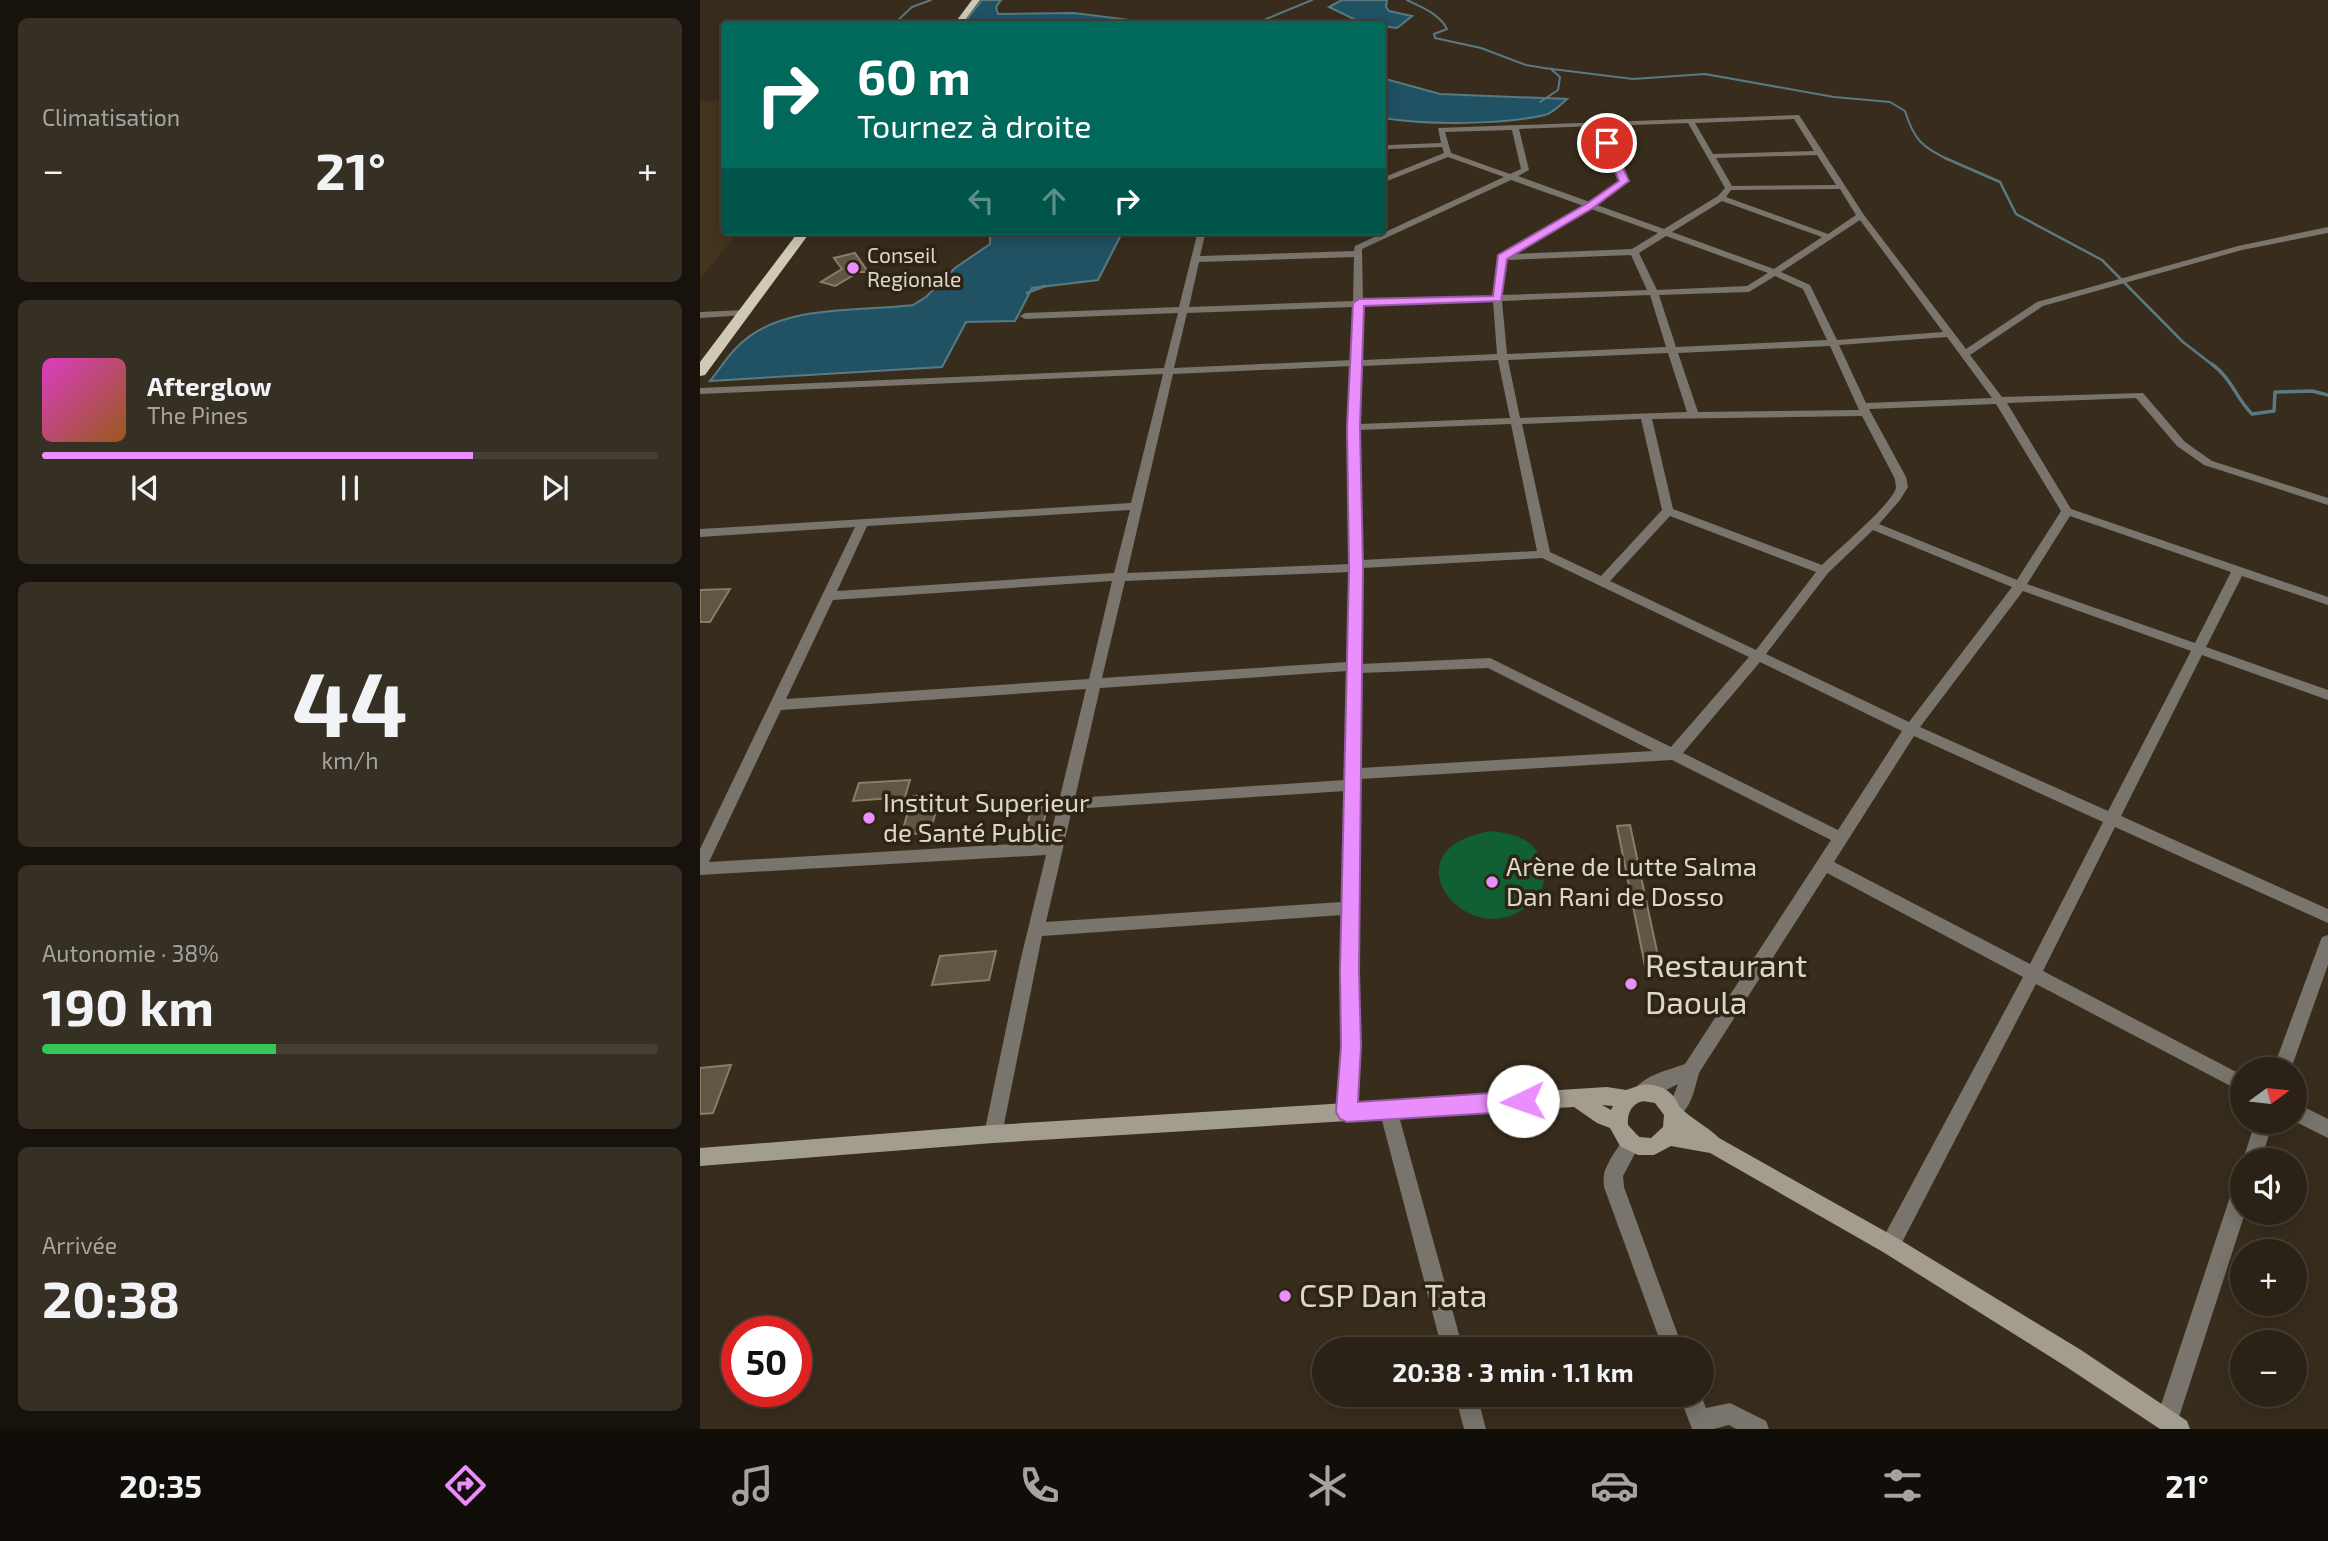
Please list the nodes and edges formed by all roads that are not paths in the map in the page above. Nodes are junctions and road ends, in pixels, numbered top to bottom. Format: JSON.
{"nodes":[{"id":1,"x":976,"y":0,"type":"edge"},
{"id":2,"x":960,"y":21,"type":"edge"},
{"id":3,"x":1689,"y":121,"type":"junction"},
{"id":4,"x":1599,"y":124,"type":"junction"},
{"id":5,"x":1516,"y":127,"type":"junction"},
{"id":6,"x":1386,"y":148,"type":"edge"},
{"id":7,"x":1446,"y":150,"type":"junction"},
{"id":8,"x":1819,"y":153,"type":"junction"},
{"id":9,"x":1710,"y":156,"type":"junction"},
{"id":10,"x":1511,"y":177,"type":"junction"},
{"id":11,"x":1386,"y":179,"type":"edge"},
{"id":12,"x":1840,"y":187,"type":"junction"},
{"id":13,"x":1729,"y":188,"type":"junction"},
{"id":14,"x":1721,"y":198,"type":"junction"},
{"id":15,"x":1590,"y":206,"type":"junction"},
{"id":16,"x":1861,"y":216,"type":"junction"},
{"id":17,"x":2328,"y":230,"type":"edge"},
{"id":18,"x":1664,"y":232,"type":"junction"},
{"id":19,"x":803,"y":235,"type":"edge"},
{"id":20,"x":1201,"y":235,"type":"edge"},
{"id":21,"x":1829,"y":237,"type":"junction"},
{"id":22,"x":1634,"y":252,"type":"junction"},
{"id":23,"x":1358,"y":254,"type":"junction"},
{"id":24,"x":1502,"y":257,"type":"junction"},
{"id":25,"x":1195,"y":258,"type":"junction"},
{"id":26,"x":1774,"y":272,"type":"junction"},
{"id":27,"x":1653,"y":292,"type":"junction"},
{"id":28,"x":1497,"y":299,"type":"junction"},
{"id":29,"x":1359,"y":303,"type":"junction"},
{"id":30,"x":1183,"y":308,"type":"junction"},
{"id":31,"x":700,"y":315,"type":"edge"},
{"id":32,"x":1025,"y":316,"type":"dead end"},
{"id":33,"x":741,"y":317,"type":"junction"},
{"id":34,"x":700,"y":322,"type":"edge"},
{"id":35,"x":1949,"y":334,"type":"junction"},
{"id":36,"x":1832,"y":343,"type":"junction"},
{"id":37,"x":1673,"y":350,"type":"junction"},
{"id":38,"x":1965,"y":355,"type":"junction"},
{"id":39,"x":1502,"y":358,"type":"junction"},
{"id":40,"x":1358,"y":364,"type":"junction"},
{"id":41,"x":700,"y":372,"type":"edge"},
{"id":42,"x":1168,"y":372,"type":"junction"},
{"id":43,"x":703,"y":391,"type":"edge"},
{"id":44,"x":2001,"y":403,"type":"junction"},
{"id":45,"x":1864,"y":410,"type":"junction"},
{"id":46,"x":1646,"y":416,"type":"junction"},
{"id":47,"x":1694,"y":416,"type":"junction"},
{"id":48,"x":1516,"y":422,"type":"junction"},
{"id":49,"x":1354,"y":427,"type":"junction"},
{"id":50,"x":2328,"y":502,"type":"edge"},
{"id":51,"x":1136,"y":506,"type":"junction"},
{"id":52,"x":1668,"y":511,"type":"junction"},
{"id":53,"x":2067,"y":511,"type":"junction"},
{"id":54,"x":863,"y":523,"type":"junction"},
{"id":55,"x":1871,"y":525,"type":"junction"},
{"id":56,"x":700,"y":533,"type":"edge"},
{"id":57,"x":1544,"y":554,"type":"junction"},
{"id":58,"x":1356,"y":566,"type":"junction"},
{"id":59,"x":2239,"y":569,"type":"junction"},
{"id":60,"x":1824,"y":570,"type":"junction"},
{"id":61,"x":1119,"y":578,"type":"junction"},
{"id":62,"x":1602,"y":582,"type":"junction"},
{"id":63,"x":2020,"y":586,"type":"junction"},
{"id":64,"x":828,"y":596,"type":"junction"},
{"id":65,"x":2328,"y":601,"type":"edge"},
{"id":66,"x":2199,"y":647,"type":"junction"},
{"id":67,"x":1758,"y":656,"type":"junction"},
{"id":68,"x":1354,"y":668,"type":"junction"},
{"id":69,"x":1094,"y":684,"type":"junction"},
{"id":70,"x":2328,"y":695,"type":"edge"},
{"id":71,"x":776,"y":705,"type":"junction"},
{"id":72,"x":1910,"y":729,"type":"junction"},
{"id":73,"x":1673,"y":755,"type":"junction"},
{"id":74,"x":1352,"y":779,"type":"junction"},
{"id":75,"x":1066,"y":804,"type":"junction"},
{"id":76,"x":2112,"y":819,"type":"junction"},
{"id":77,"x":1840,"y":838,"type":"junction"},
{"id":78,"x":1055,"y":848,"type":"junction"},
{"id":79,"x":1824,"y":864,"type":"junction"},
{"id":80,"x":700,"y":867,"type":"edge"},
{"id":81,"x":1350,"y":908,"type":"junction"},
{"id":82,"x":2328,"y":916,"type":"edge"},
{"id":83,"x":1036,"y":930,"type":"junction"},
{"id":84,"x":2328,"y":942,"type":"edge"},
{"id":85,"x":2033,"y":974,"type":"junction"},
{"id":86,"x":2286,"y":1057,"type":"edge"},
{"id":87,"x":1691,"y":1070,"type":"junction"},
{"id":88,"x":2230,"y":1078,"type":"edge"},
{"id":89,"x":1635,"y":1096,"type":"junction"},
{"id":90,"x":1577,"y":1098,"type":"junction"},
{"id":91,"x":1388,"y":1109,"type":"junction"},
{"id":92,"x":1347,"y":1112,"type":"junction"},
{"id":93,"x":1673,"y":1112,"type":"junction"},
{"id":94,"x":2307,"y":1118,"type":"edge"},
{"id":95,"x":1618,"y":1121,"type":"junction"},
{"id":96,"x":2328,"y":1129,"type":"edge"},
{"id":97,"x":993,"y":1134,"type":"junction"},
{"id":98,"x":1670,"y":1137,"type":"junction"},
{"id":99,"x":1632,"y":1142,"type":"junction"},
{"id":100,"x":1712,"y":1143,"type":"junction"},
{"id":101,"x":700,"y":1157,"type":"edge"},
{"id":102,"x":2232,"y":1225,"type":"edge"},
{"id":103,"x":1889,"y":1245,"type":"junction"},
{"id":104,"x":1450,"y":1337,"type":"edge"},
{"id":105,"x":1669,"y":1337,"type":"edge"},
{"id":106,"x":1469,"y":1407,"type":"edge"},
{"id":107,"x":1694,"y":1407,"type":"edge"},
{"id":108,"x":1701,"y":1425,"type":"edge"},
{"id":109,"x":2173,"y":1425,"type":"edge"},
{"id":110,"x":1475,"y":1429,"type":"edge"},
{"id":111,"x":1758,"y":1429,"type":"edge"}],
"edges":[{"from":1,"to":2,"type":"highway"},
{"from":3,"to":4,"type":"street"},
{"from":3,"to":8,"type":"street"},
{"from":3,"to":9,"type":"street"},
{"from":4,"to":5,"type":"street"},
{"from":4,"to":15,"type":"street"},
{"from":5,"to":7,"type":"street"},
{"from":5,"to":10,"type":"street"},
{"from":6,"to":7,"type":"street"},
{"from":7,"to":10,"type":"street"},
{"from":7,"to":11,"type":"street"},
{"from":8,"to":9,"type":"street"},
{"from":8,"to":12,"type":"street"},
{"from":9,"to":13,"type":"street"},
{"from":10,"to":15,"type":"street"},
{"from":10,"to":23,"type":"street"},
{"from":12,"to":13,"type":"street"},
{"from":12,"to":16,"type":"street"},
{"from":13,"to":14,"type":"street"},
{"from":14,"to":18,"type":"street"},
{"from":14,"to":21,"type":"street"},
{"from":15,"to":18,"type":"street"},
{"from":15,"to":24,"type":"street"},
{"from":16,"to":21,"type":"street"},
{"from":16,"to":35,"type":"street"},
{"from":17,"to":38,"type":"street"},
{"from":18,"to":22,"type":"street"},
{"from":18,"to":26,"type":"street"},
{"from":19,"to":33,"type":"highway"},
{"from":20,"to":25,"type":"street"},
{"from":21,"to":26,"type":"street"},
{"from":22,"to":24,"type":"street"},
{"from":22,"to":27,"type":"street"},
{"from":23,"to":25,"type":"street"},
{"from":23,"to":29,"type":"street"},
{"from":24,"to":28,"type":"street"},
{"from":25,"to":30,"type":"street"},
{"from":26,"to":27,"type":"street"},
{"from":26,"to":36,"type":"street"},
{"from":27,"to":28,"type":"street"},
{"from":27,"to":37,"type":"street"},
{"from":28,"to":29,"type":"street"},
{"from":28,"to":39,"type":"street"},
{"from":29,"to":30,"type":"street"},
{"from":29,"to":40,"type":"street"},
{"from":30,"to":32,"type":"street"},
{"from":30,"to":42,"type":"street"},
{"from":31,"to":33,"type":"street"},
{"from":33,"to":34,"type":"street"},
{"from":33,"to":41,"type":"highway"},
{"from":35,"to":36,"type":"street"},
{"from":35,"to":38,"type":"street"},
{"from":36,"to":37,"type":"street"},
{"from":36,"to":45,"type":"street"},
{"from":37,"to":39,"type":"street"},
{"from":37,"to":47,"type":"street"},
{"from":38,"to":44,"type":"street"},
{"from":39,"to":40,"type":"street"},
{"from":39,"to":48,"type":"street"},
{"from":40,"to":42,"type":"street"},
{"from":40,"to":49,"type":"street"},
{"from":42,"to":43,"type":"street"},
{"from":42,"to":51,"type":"street"},
{"from":44,"to":45,"type":"street"},
{"from":44,"to":50,"type":"street"},
{"from":44,"to":53,"type":"street"},
{"from":45,"to":47,"type":"street"},
{"from":45,"to":55,"type":"street"},
{"from":46,"to":47,"type":"street"},
{"from":46,"to":48,"type":"street"},
{"from":46,"to":52,"type":"street"},
{"from":48,"to":49,"type":"street"},
{"from":48,"to":57,"type":"street"},
{"from":49,"to":58,"type":"street"},
{"from":51,"to":54,"type":"street"},
{"from":51,"to":61,"type":"street"},
{"from":52,"to":60,"type":"street"},
{"from":52,"to":62,"type":"street"},
{"from":53,"to":59,"type":"street"},
{"from":53,"to":63,"type":"street"},
{"from":54,"to":56,"type":"street"},
{"from":54,"to":64,"type":"street"},
{"from":55,"to":60,"type":"street"},
{"from":55,"to":63,"type":"street"},
{"from":57,"to":58,"type":"street"},
{"from":57,"to":62,"type":"street"},
{"from":58,"to":61,"type":"street"},
{"from":58,"to":68,"type":"street"},
{"from":59,"to":65,"type":"street"},
{"from":59,"to":66,"type":"street"},
{"from":60,"to":67,"type":"street"},
{"from":61,"to":64,"type":"street"},
{"from":61,"to":69,"type":"street"},
{"from":62,"to":67,"type":"street"},
{"from":63,"to":66,"type":"street"},
{"from":63,"to":72,"type":"street"},
{"from":64,"to":71,"type":"street"},
{"from":66,"to":70,"type":"street"},
{"from":66,"to":76,"type":"street"},
{"from":67,"to":72,"type":"street"},
{"from":67,"to":73,"type":"street"},
{"from":68,"to":69,"type":"street"},
{"from":68,"to":73,"type":"street"},
{"from":68,"to":74,"type":"street"},
{"from":69,"to":71,"type":"street"},
{"from":69,"to":75,"type":"street"},
{"from":71,"to":80,"type":"street"},
{"from":72,"to":76,"type":"street"},
{"from":72,"to":77,"type":"street"},
{"from":73,"to":74,"type":"street"},
{"from":73,"to":77,"type":"street"},
{"from":74,"to":75,"type":"street"},
{"from":74,"to":81,"type":"street"},
{"from":75,"to":78,"type":"street"},
{"from":76,"to":82,"type":"street"},
{"from":76,"to":85,"type":"street"},
{"from":77,"to":79,"type":"street"},
{"from":78,"to":80,"type":"street"},
{"from":78,"to":83,"type":"street"},
{"from":79,"to":85,"type":"street"},
{"from":79,"to":87,"type":"street"},
{"from":81,"to":83,"type":"street"},
{"from":81,"to":92,"type":"street"},
{"from":83,"to":97,"type":"street"},
{"from":84,"to":86,"type":"street"},
{"from":85,"to":88,"type":"street"},
{"from":85,"to":103,"type":"street"},
{"from":87,"to":89,"type":"street"},
{"from":87,"to":93,"type":"street"},
{"from":89,"to":90,"type":"main road"},
{"from":89,"to":93,"type":"main road"},
{"from":89,"to":95,"type":"main road"},
{"from":90,"to":91,"type":"main road"},
{"from":90,"to":95,"type":"main road"},
{"from":91,"to":92,"type":"main road"},
{"from":91,"to":104,"type":"street"},
{"from":92,"to":97,"type":"main road"},
{"from":93,"to":98,"type":"main road"},
{"from":93,"to":100,"type":"main road"},
{"from":94,"to":96,"type":"street"},
{"from":95,"to":99,"type":"main road"},
{"from":97,"to":101,"type":"main road"},
{"from":98,"to":99,"type":"main road"},
{"from":98,"to":100,"type":"main road"},
{"from":99,"to":105,"type":"street"},
{"from":100,"to":103,"type":"main road"},
{"from":102,"to":109,"type":"street"},
{"from":103,"to":109,"type":"main road"},
{"from":106,"to":110,"type":"street"},
{"from":107,"to":108,"type":"street"},
{"from":108,"to":111,"type":"street"}]}
